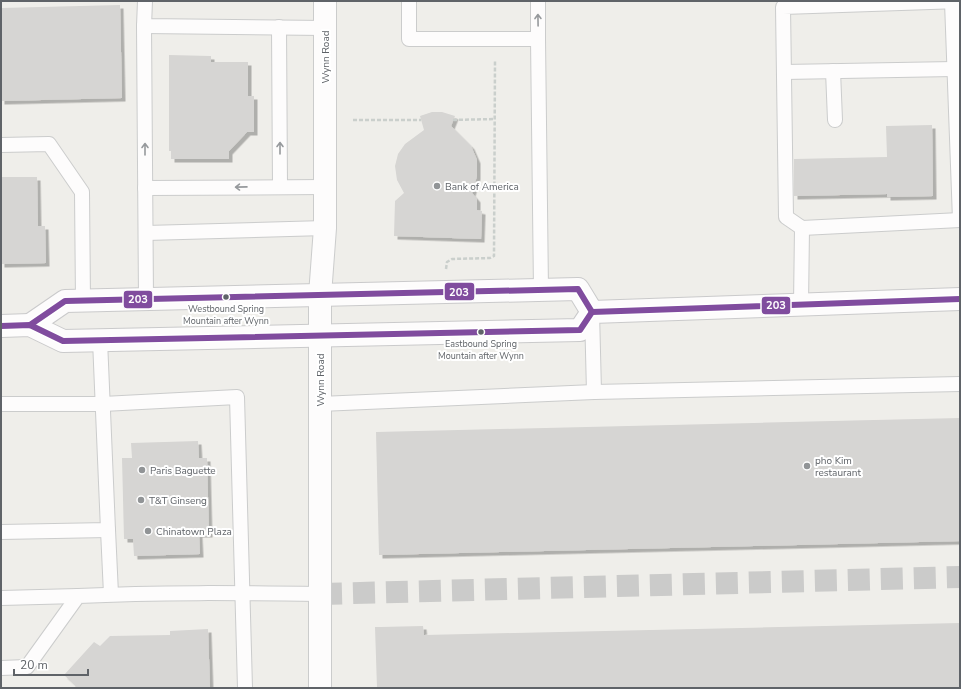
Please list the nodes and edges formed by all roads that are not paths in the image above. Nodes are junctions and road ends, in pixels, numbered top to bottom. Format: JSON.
{"nodes":[{"id":1,"x":145,"y":1,"type":"edge"},
{"id":2,"x":325,"y":1,"type":"edge"},
{"id":3,"x":409,"y":1,"type":"edge"},
{"id":4,"x":538,"y":1,"type":"edge"},
{"id":5,"x":956,"y":1,"type":"edge"},
{"id":6,"x":144,"y":26,"type":"junction"},
{"id":7,"x":279,"y":27,"type":"junction"},
{"id":8,"x":325,"y":28,"type":"junction"},
{"id":9,"x":538,"y":39,"type":"junction"},
{"id":10,"x":954,"y":69,"type":"junction"},
{"id":11,"x":832,"y":71,"type":"junction"},
{"id":12,"x":784,"y":72,"type":"junction"},
{"id":13,"x":834,"y":120,"type":"dead end"},
{"id":14,"x":1,"y":145,"type":"edge"},
{"id":15,"x":280,"y":187,"type":"junction"},
{"id":16,"x":325,"y":187,"type":"junction"},
{"id":17,"x":145,"y":188,"type":"junction"},
{"id":18,"x":960,"y":220,"type":"edge"},
{"id":19,"x":325,"y":228,"type":"junction"},
{"id":20,"x":802,"y":228,"type":"junction"},
{"id":21,"x":146,"y":233,"type":"junction"},
{"id":22,"x":541,"y":290,"type":"junction"},
{"id":23,"x":320,"y":295,"type":"junction"},
{"id":24,"x":146,"y":299,"type":"junction"},
{"id":25,"x":960,"y":299,"type":"edge"},
{"id":26,"x":83,"y":300,"type":"junction"},
{"id":27,"x":801,"y":305,"type":"junction"},
{"id":28,"x":592,"y":312,"type":"junction"},
{"id":29,"x":1,"y":326,"type":"edge"},
{"id":30,"x":30,"y":326,"type":"junction"},
{"id":31,"x":320,"y":335,"type":"junction"},
{"id":32,"x":100,"y":340,"type":"junction"},
{"id":33,"x":960,"y":384,"type":"edge"},
{"id":34,"x":594,"y":392,"type":"junction"},
{"id":35,"x":1,"y":404,"type":"edge"},
{"id":36,"x":103,"y":404,"type":"junction"},
{"id":37,"x":320,"y":404,"type":"junction"},
{"id":38,"x":108,"y":530,"type":"junction"},
{"id":39,"x":1,"y":532,"type":"edge"},
{"id":40,"x":243,"y":593,"type":"junction"},
{"id":41,"x":111,"y":594,"type":"junction"},
{"id":42,"x":320,"y":594,"type":"junction"},
{"id":43,"x":78,"y":596,"type":"junction"},
{"id":44,"x":1,"y":598,"type":"edge"},
{"id":45,"x":1,"y":668,"type":"edge"},
{"id":46,"x":245,"y":688,"type":"edge"},
{"id":47,"x":320,"y":688,"type":"edge"}],
"edges":[{"from":1,"to":6,"type":"lane"},
{"from":2,"to":8,"type":"main road","name":"Wynn Road"},
{"from":3,"to":9,"type":"lane"},
{"from":9,"to":4,"type":"lane","one_way":true},
{"from":5,"to":10,"type":"lane"},
{"from":5,"to":12,"type":"lane"},
{"from":6,"to":7,"type":"lane"},
{"from":17,"to":6,"type":"lane","one_way":true},
{"from":7,"to":8,"type":"lane"},
{"from":15,"to":7,"type":"lane","one_way":true},
{"from":8,"to":16,"type":"main road","name":"Wynn Road"},
{"from":9,"to":22,"type":"lane"},
{"from":10,"to":11,"type":"lane"},
{"from":10,"to":18,"type":"lane"},
{"from":11,"to":12,"type":"lane"},
{"from":11,"to":13,"type":"lane"},
{"from":12,"to":20,"type":"lane"},
{"from":14,"to":26,"type":"lane"},
{"from":15,"to":16,"type":"lane"},
{"from":15,"to":17,"type":"lane","one_way":true},
{"from":16,"to":19,"type":"main road","name":"Wynn Road"},
{"from":17,"to":21,"type":"lane"},
{"from":18,"to":20,"type":"lane"},
{"from":19,"to":21,"type":"lane"},
{"from":19,"to":23,"type":"main road","name":"Wynn Road"},
{"from":20,"to":27,"type":"lane"},
{"from":21,"to":24,"type":"lane"},
{"from":22,"to":23,"type":"main road"},
{"from":22,"to":28,"type":"main road"},
{"from":23,"to":24,"type":"main road"},
{"from":23,"to":31,"type":"main road","name":"Wynn Road"},
{"from":24,"to":26,"type":"main road"},
{"from":25,"to":27,"type":"main road"},
{"from":26,"to":30,"type":"main road"},
{"from":27,"to":28,"type":"main road"},
{"from":28,"to":31,"type":"main road"},
{"from":28,"to":34,"type":"lane"},
{"from":29,"to":30,"type":"main road"},
{"from":30,"to":32,"type":"main road"},
{"from":31,"to":32,"type":"main road"},
{"from":31,"to":37,"type":"main road","name":"Wynn Road"},
{"from":32,"to":36,"type":"lane"},
{"from":33,"to":34,"type":"lane"},
{"from":34,"to":37,"type":"lane"},
{"from":35,"to":36,"type":"lane"},
{"from":36,"to":38,"type":"lane"},
{"from":36,"to":40,"type":"lane"},
{"from":37,"to":42,"type":"main road","name":"Wynn Road"},
{"from":38,"to":39,"type":"lane"},
{"from":38,"to":41,"type":"lane"},
{"from":40,"to":41,"type":"lane"},
{"from":40,"to":42,"type":"lane"},
{"from":40,"to":46,"type":"lane"},
{"from":41,"to":43,"type":"lane"},
{"from":42,"to":47,"type":"main road","name":"Wynn Road"},
{"from":43,"to":44,"type":"lane"},
{"from":43,"to":45,"type":"lane"}]}
